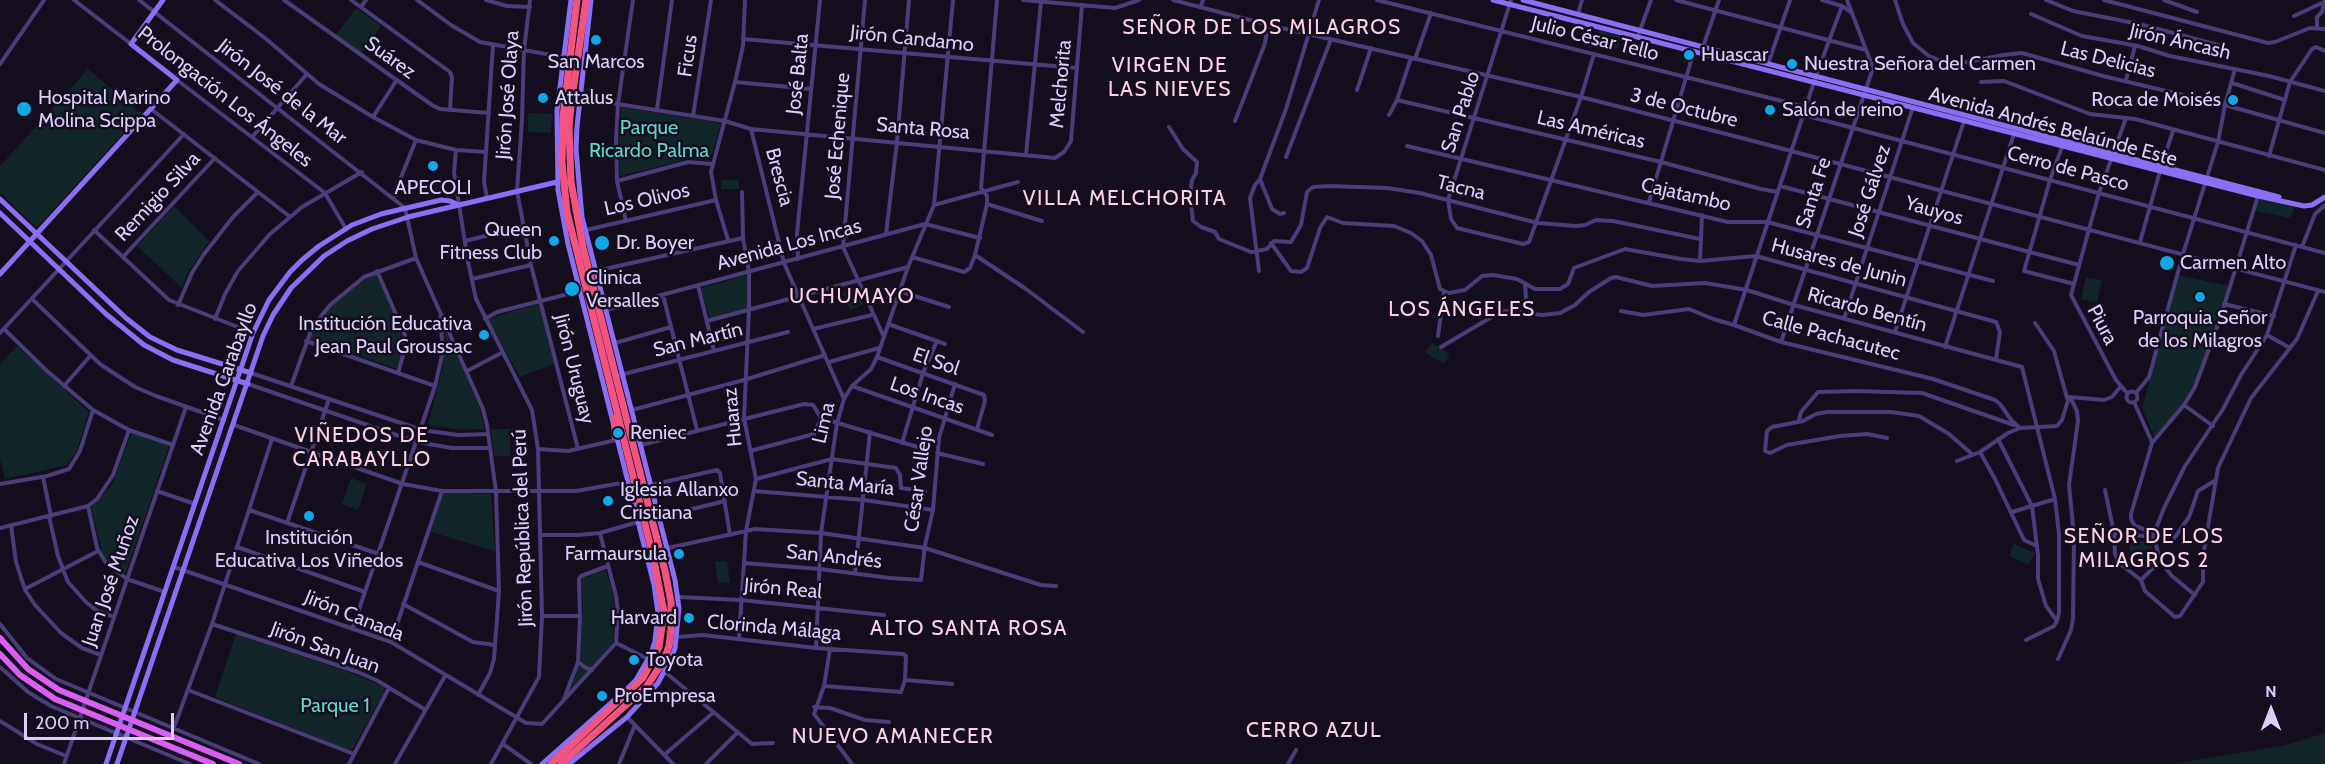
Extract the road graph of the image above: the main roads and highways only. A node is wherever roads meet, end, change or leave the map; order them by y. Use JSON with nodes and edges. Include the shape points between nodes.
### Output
{"nodes":[{"id":1,"x":163,"y":0,"type":"edge"},
{"id":2,"x":571,"y":0,"type":"edge"},
{"id":3,"x":577,"y":0,"type":"edge"},
{"id":4,"x":586,"y":0,"type":"edge"},
{"id":5,"x":591,"y":0,"type":"edge"},
{"id":6,"x":1493,"y":0,"type":"edge"},
{"id":7,"x":1522,"y":0,"type":"edge"},
{"id":8,"x":1510,"y":2,"type":"edge"},
{"id":9,"x":1639,"y":33,"type":"junction"},
{"id":10,"x":1767,"y":66,"type":"junction"},
{"id":11,"x":1865,"y":92,"type":"junction"},
{"id":12,"x":1965,"y":118,"type":"junction"},
{"id":13,"x":2063,"y":145,"type":"junction"},
{"id":14,"x":2206,"y":180,"type":"junction"},
{"id":15,"x":557,"y":182,"type":"junction"},
{"id":16,"x":2325,"y":195,"type":"edge"},
{"id":17,"x":0,"y":199,"type":"edge"},
{"id":18,"x":459,"y":206,"type":"junction"},
{"id":19,"x":0,"y":213,"type":"edge"},
{"id":20,"x":37,"y":233,"type":"junction"},
{"id":21,"x":31,"y":241,"type":"junction"},
{"id":22,"x":0,"y":274,"type":"edge"},
{"id":23,"x":240,"y":371,"type":"junction"},
{"id":24,"x":251,"y":373,"type":"junction"},
{"id":25,"x":620,"y":376,"type":"junction"},
{"id":26,"x":237,"y":381,"type":"junction"},
{"id":27,"x":248,"y":384,"type":"junction"},
{"id":28,"x":616,"y":413,"type":"junction"},
{"id":29,"x":616,"y":438,"type":"junction"},
{"id":30,"x":660,"y":550,"type":"junction"},
{"id":31,"x":0,"y":638,"type":"edge"},
{"id":32,"x":0,"y":654,"type":"edge"},
{"id":33,"x":124,"y":712,"type":"junction"},
{"id":34,"x":133,"y":716,"type":"junction"},
{"id":35,"x":119,"y":726,"type":"junction"},
{"id":36,"x":128,"y":729,"type":"junction"},
{"id":37,"x":230,"y":762,"type":"edge"},
{"id":38,"x":106,"y":764,"type":"edge"},
{"id":39,"x":117,"y":764,"type":"edge"},
{"id":40,"x":213,"y":764,"type":"edge"},
{"id":41,"x":239,"y":764,"type":"edge"},
{"id":42,"x":542,"y":764,"type":"edge"},
{"id":43,"x":551,"y":764,"type":"edge"},
{"id":44,"x":561,"y":764,"type":"edge"},
{"id":45,"x":569,"y":764,"type":"edge"}],
"edges":[{"from":1,"to":20,"type":"main road","name":"Prolongación Los Ángeles","via":[[131,44],[177,80]]},
{"from":2,"to":15,"type":"main road","via":[[556,134]]},
{"from":3,"to":28,"type":"highway","via":[[562,117],[563,176],[567,212]]},
{"from":4,"to":25,"type":"highway","via":[[571,105],[571,182],[583,247]]},
{"from":5,"to":25,"type":"main road","via":[[576,149],[581,208]]},
{"from":6,"to":8,"type":"main road","name":"Avenida Andrés Belaúnde Este"},
{"from":7,"to":9,"type":"main road","name":"Avenida Andrés Belaúnde Este"},
{"from":8,"to":9,"type":"main road","name":"Avenida Andrés Belaúnde Este"},
{"from":9,"to":10,"type":"main road","name":"Avenida Andrés Belaúnde Este"},
{"from":9,"to":10,"type":"main road","name":"Avenida Andrés Belaúnde Este","via":[[1694,51]]},
{"from":10,"to":11,"type":"main road","name":"Avenida Andrés Belaúnde Este"},
{"from":11,"to":12,"type":"main road","name":"Avenida Andrés Belaúnde Este"},
{"from":11,"to":12,"type":"main road","name":"Avenida Andrés Belaúnde Este"},
{"from":12,"to":13,"type":"main road","name":"Avenida Andrés Belaúnde Este"},
{"from":12,"to":13,"type":"main road","name":"Avenida Andrés Belaúnde Este"},
{"from":13,"to":14,"type":"main road","name":"Avenida Andrés Belaúnde Este"},
{"from":14,"to":16,"type":"main road","name":"Avenida Andrés Belaúnde Este","via":[[2303,202]]},
{"from":14,"to":16,"type":"main road","name":"Avenida Andrés Belaúnde Este","via":[[2304,206]]},
{"from":15,"to":18,"type":"main road"},
{"from":15,"to":29,"type":"main road"},
{"from":17,"to":20,"type":"main road"},
{"from":18,"to":23,"type":"main road","name":"Avenida Carabayllo","via":[[441,200],[381,214],[319,246],[290,272],[269,300]]},
{"from":18,"to":24,"type":"main road","name":"Avenida Carabayllo","via":[[379,227],[347,241],[311,266],[273,315]]},
{"from":19,"to":21,"type":"main road"},
{"from":20,"to":21,"type":"main road"},
{"from":20,"to":23,"type":"main road","via":[[150,338]]},
{"from":21,"to":22,"type":"main road"},
{"from":21,"to":26,"type":"main road","via":[[144,345],[173,360]]},
{"from":23,"to":24,"type":"main road"},
{"from":23,"to":26,"type":"main road","name":"Avenida Carabayllo"},
{"from":24,"to":27,"type":"main road","name":"Avenida Carabayllo"},
{"from":25,"to":30,"type":"highway"},
{"from":25,"to":30,"type":"main road","via":[[659,518]]},
{"from":26,"to":27,"type":"main road"},
{"from":26,"to":33,"type":"main road","name":"Avenida Carabayllo"},
{"from":27,"to":34,"type":"main road","name":"Avenida Carabayllo"},
{"from":28,"to":29,"type":"highway"},
{"from":28,"to":30,"type":"highway"},
{"from":29,"to":42,"type":"main road","via":[[657,599],[655,642],[636,680]]},
{"from":30,"to":43,"type":"highway","via":[[664,612],[652,665],[633,690]]},
{"from":30,"to":44,"type":"highway","via":[[671,602],[669,646],[664,660],[640,694]]},
{"from":30,"to":45,"type":"main road","via":[[678,597],[677,637],[665,672],[627,717]]},
{"from":31,"to":33,"type":"main road","via":[[19,661],[59,690]]},
{"from":32,"to":35,"type":"main road","via":[[34,687]]},
{"from":33,"to":34,"type":"main road"},
{"from":33,"to":35,"type":"main road","name":"Avenida Carabayllo"},
{"from":34,"to":36,"type":"main road","name":"Avenida Carabayllo"},
{"from":34,"to":37,"type":"main road"},
{"from":35,"to":36,"type":"main road"},
{"from":35,"to":38,"type":"main road","name":"Avenida Carabayllo"},
{"from":36,"to":39,"type":"main road","name":"Avenida Carabayllo"},
{"from":36,"to":40,"type":"main road"},
{"from":37,"to":41,"type":"main road"}]}
